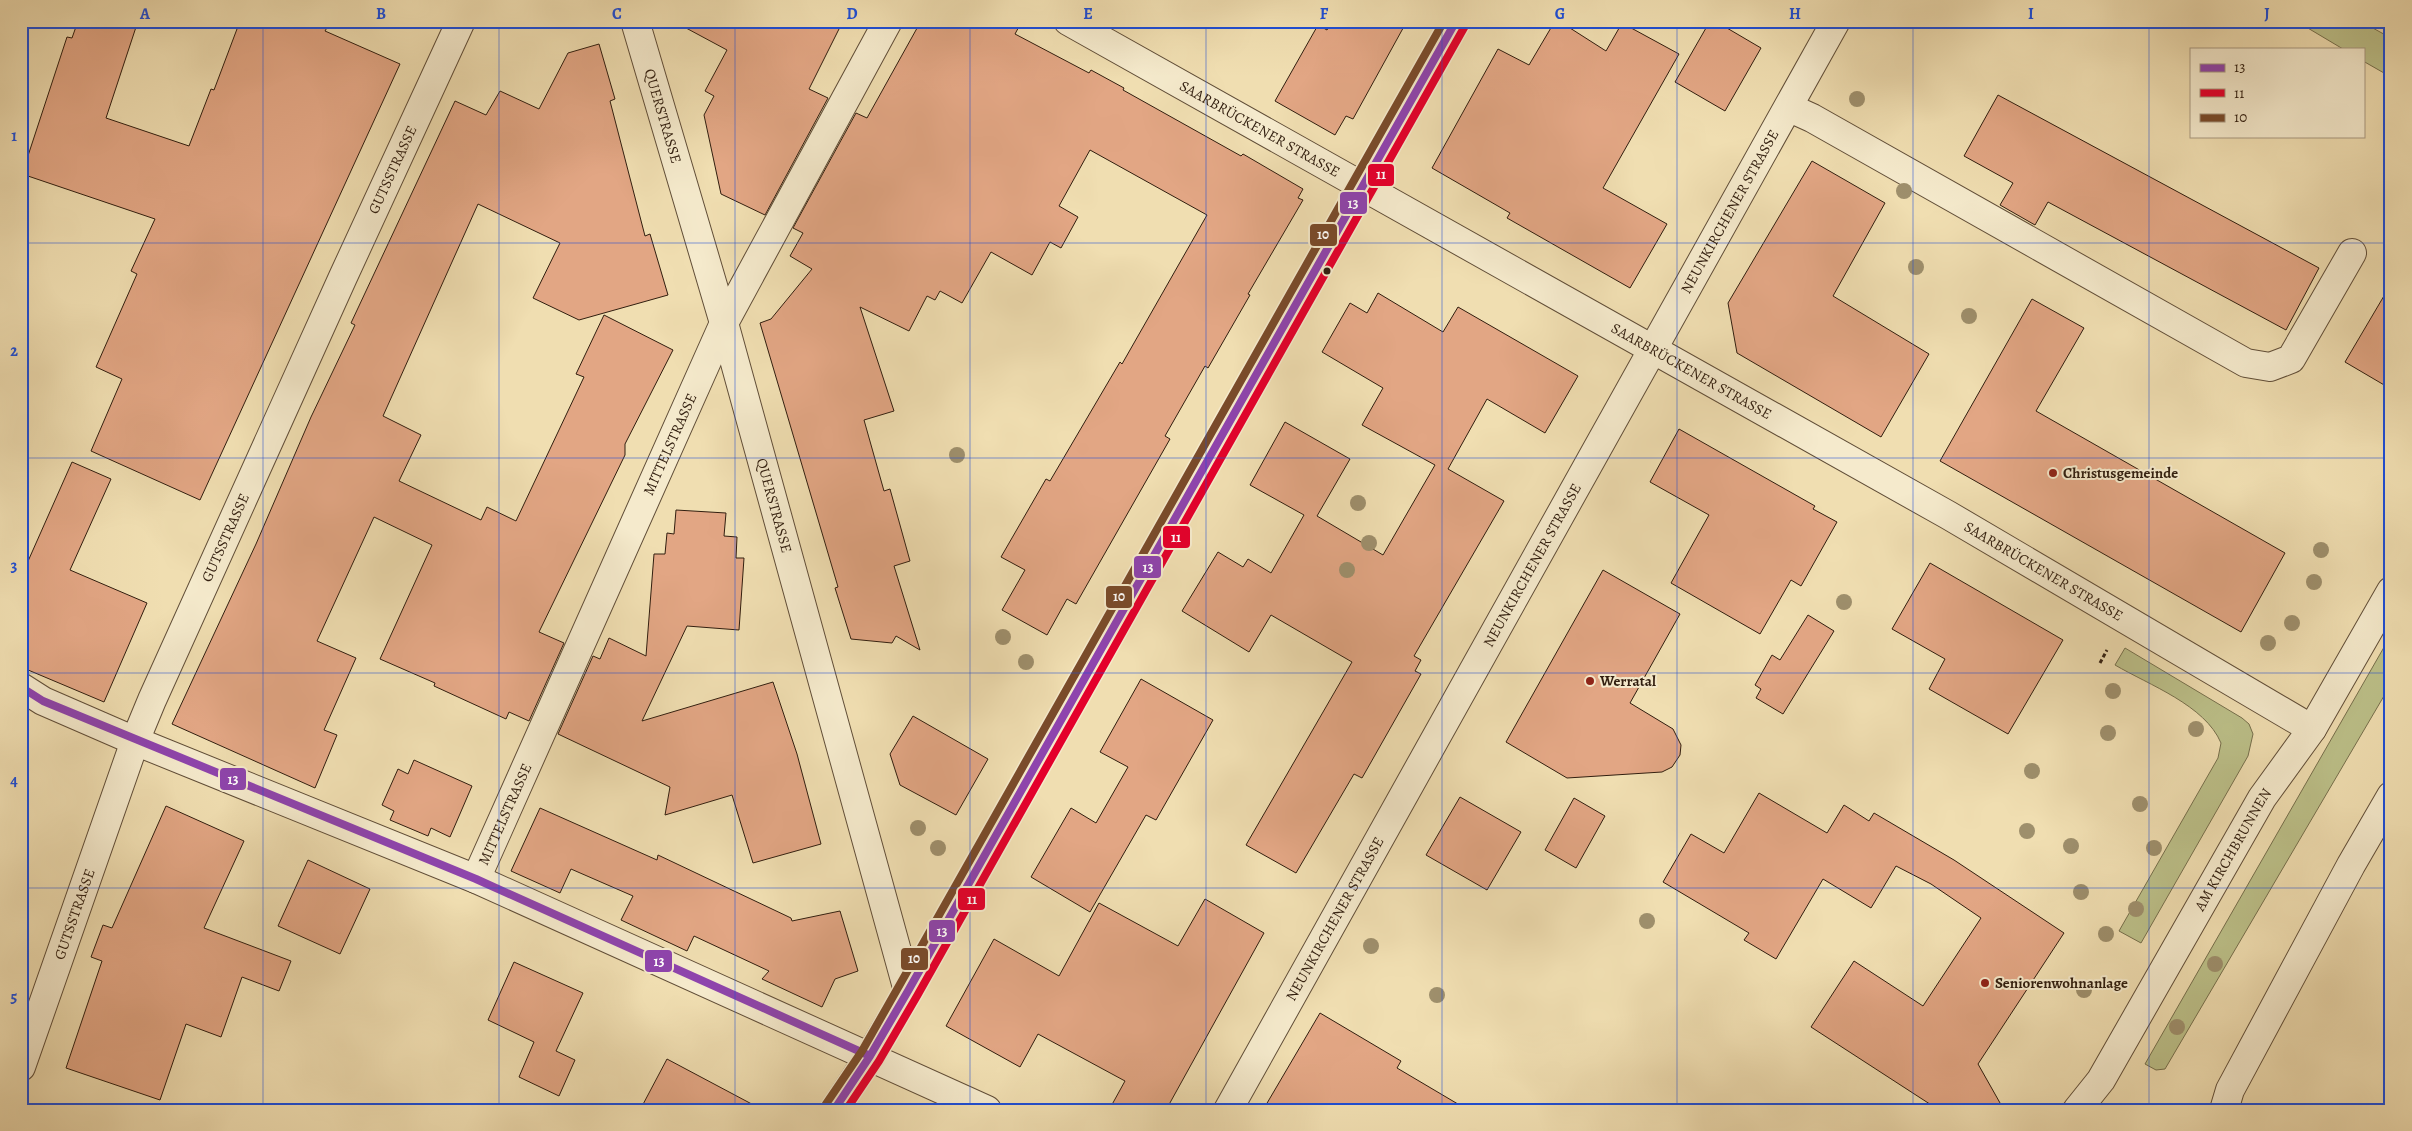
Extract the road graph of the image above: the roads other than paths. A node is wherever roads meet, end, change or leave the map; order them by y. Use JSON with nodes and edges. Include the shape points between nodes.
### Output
{"nodes":[{"id":1,"x":461,"y":21,"type":"edge"},
{"id":2,"x":635,"y":21,"type":"edge"},
{"id":3,"x":888,"y":21,"type":"edge"},
{"id":4,"x":1068,"y":21,"type":"edge"},
{"id":5,"x":1456,"y":21,"type":"edge"},
{"id":6,"x":1836,"y":21,"type":"edge"},
{"id":7,"x":1790,"y":108,"type":"junction"},
{"id":8,"x":1362,"y":187,"type":"junction"},
{"id":9,"x":2352,"y":253,"type":"dead end"},
{"id":10,"x":724,"y":323,"type":"junction"},
{"id":11,"x":1653,"y":351,"type":"junction"},
{"id":12,"x":2391,"y":591,"type":"edge"},
{"id":13,"x":21,"y":686,"type":"edge"},
{"id":14,"x":2312,"y":729,"type":"junction"},
{"id":15,"x":135,"y":741,"type":"junction"},
{"id":16,"x":2391,"y":796,"type":"edge"},
{"id":17,"x":476,"y":879,"type":"junction"},
{"id":18,"x":908,"y":991,"type":"junction"},
{"id":19,"x":870,"y":1056,"type":"junction"},
{"id":20,"x":21,"y":1067,"type":"edge"},
{"id":21,"x":834,"y":1110,"type":"edge"},
{"id":22,"x":987,"y":1110,"type":"edge"},
{"id":23,"x":1228,"y":1110,"type":"edge"},
{"id":24,"x":2077,"y":1110,"type":"edge"},
{"id":25,"x":2224,"y":1110,"type":"edge"}],
"edges":[{"from":1,"to":15,"type":"street","name":"GUTSSTRASSE"},
{"from":2,"to":10,"type":"street","name":"QUERSTRASSE"},
{"from":3,"to":10,"type":"street","name":"MITTELSTRASSE"},
{"from":4,"to":8,"type":"street","name":"SAARBRÜCKENER STRASSE"},
{"from":5,"to":8,"type":"street"},
{"from":6,"to":7,"type":"street","name":"NEUNKIRCHENER STRASSE"},
{"from":7,"to":9,"type":"street","via":[[1821,122],[2246,363],[2270,367],[2291,359]]},
{"from":7,"to":11,"type":"street","name":"NEUNKIRCHENER STRASSE"},
{"from":8,"to":11,"type":"street","name":"SAARBRÜCKENER STRASSE"},
{"from":8,"to":18,"type":"street"},
{"from":10,"to":17,"type":"street","name":"MITTELSTRASSE"},
{"from":10,"to":18,"type":"street","name":"QUERSTRASSE"},
{"from":11,"to":14,"type":"street","name":"SAARBRÜCKENER STRASSE","via":[[1948,516]]},
{"from":11,"to":23,"type":"street","name":"NEUNKIRCHENER STRASSE"},
{"from":12,"to":14,"type":"street","name":"AM KIRCHBRUNNEN"},
{"from":13,"to":15,"type":"street","via":[[42,702]]},
{"from":14,"to":24,"type":"street","name":"AM KIRCHBRUNNEN","via":[[2262,798],[2101,1080]]},
{"from":15,"to":17,"type":"street"},
{"from":15,"to":20,"type":"street","name":"GUTSSTRASSE"},
{"from":16,"to":25,"type":"street","via":[[2350,865],[2230,1090]]},
{"from":17,"to":19,"type":"street"},
{"from":18,"to":19,"type":"street"},
{"from":19,"to":21,"type":"street"},
{"from":19,"to":22,"type":"street"}]}
